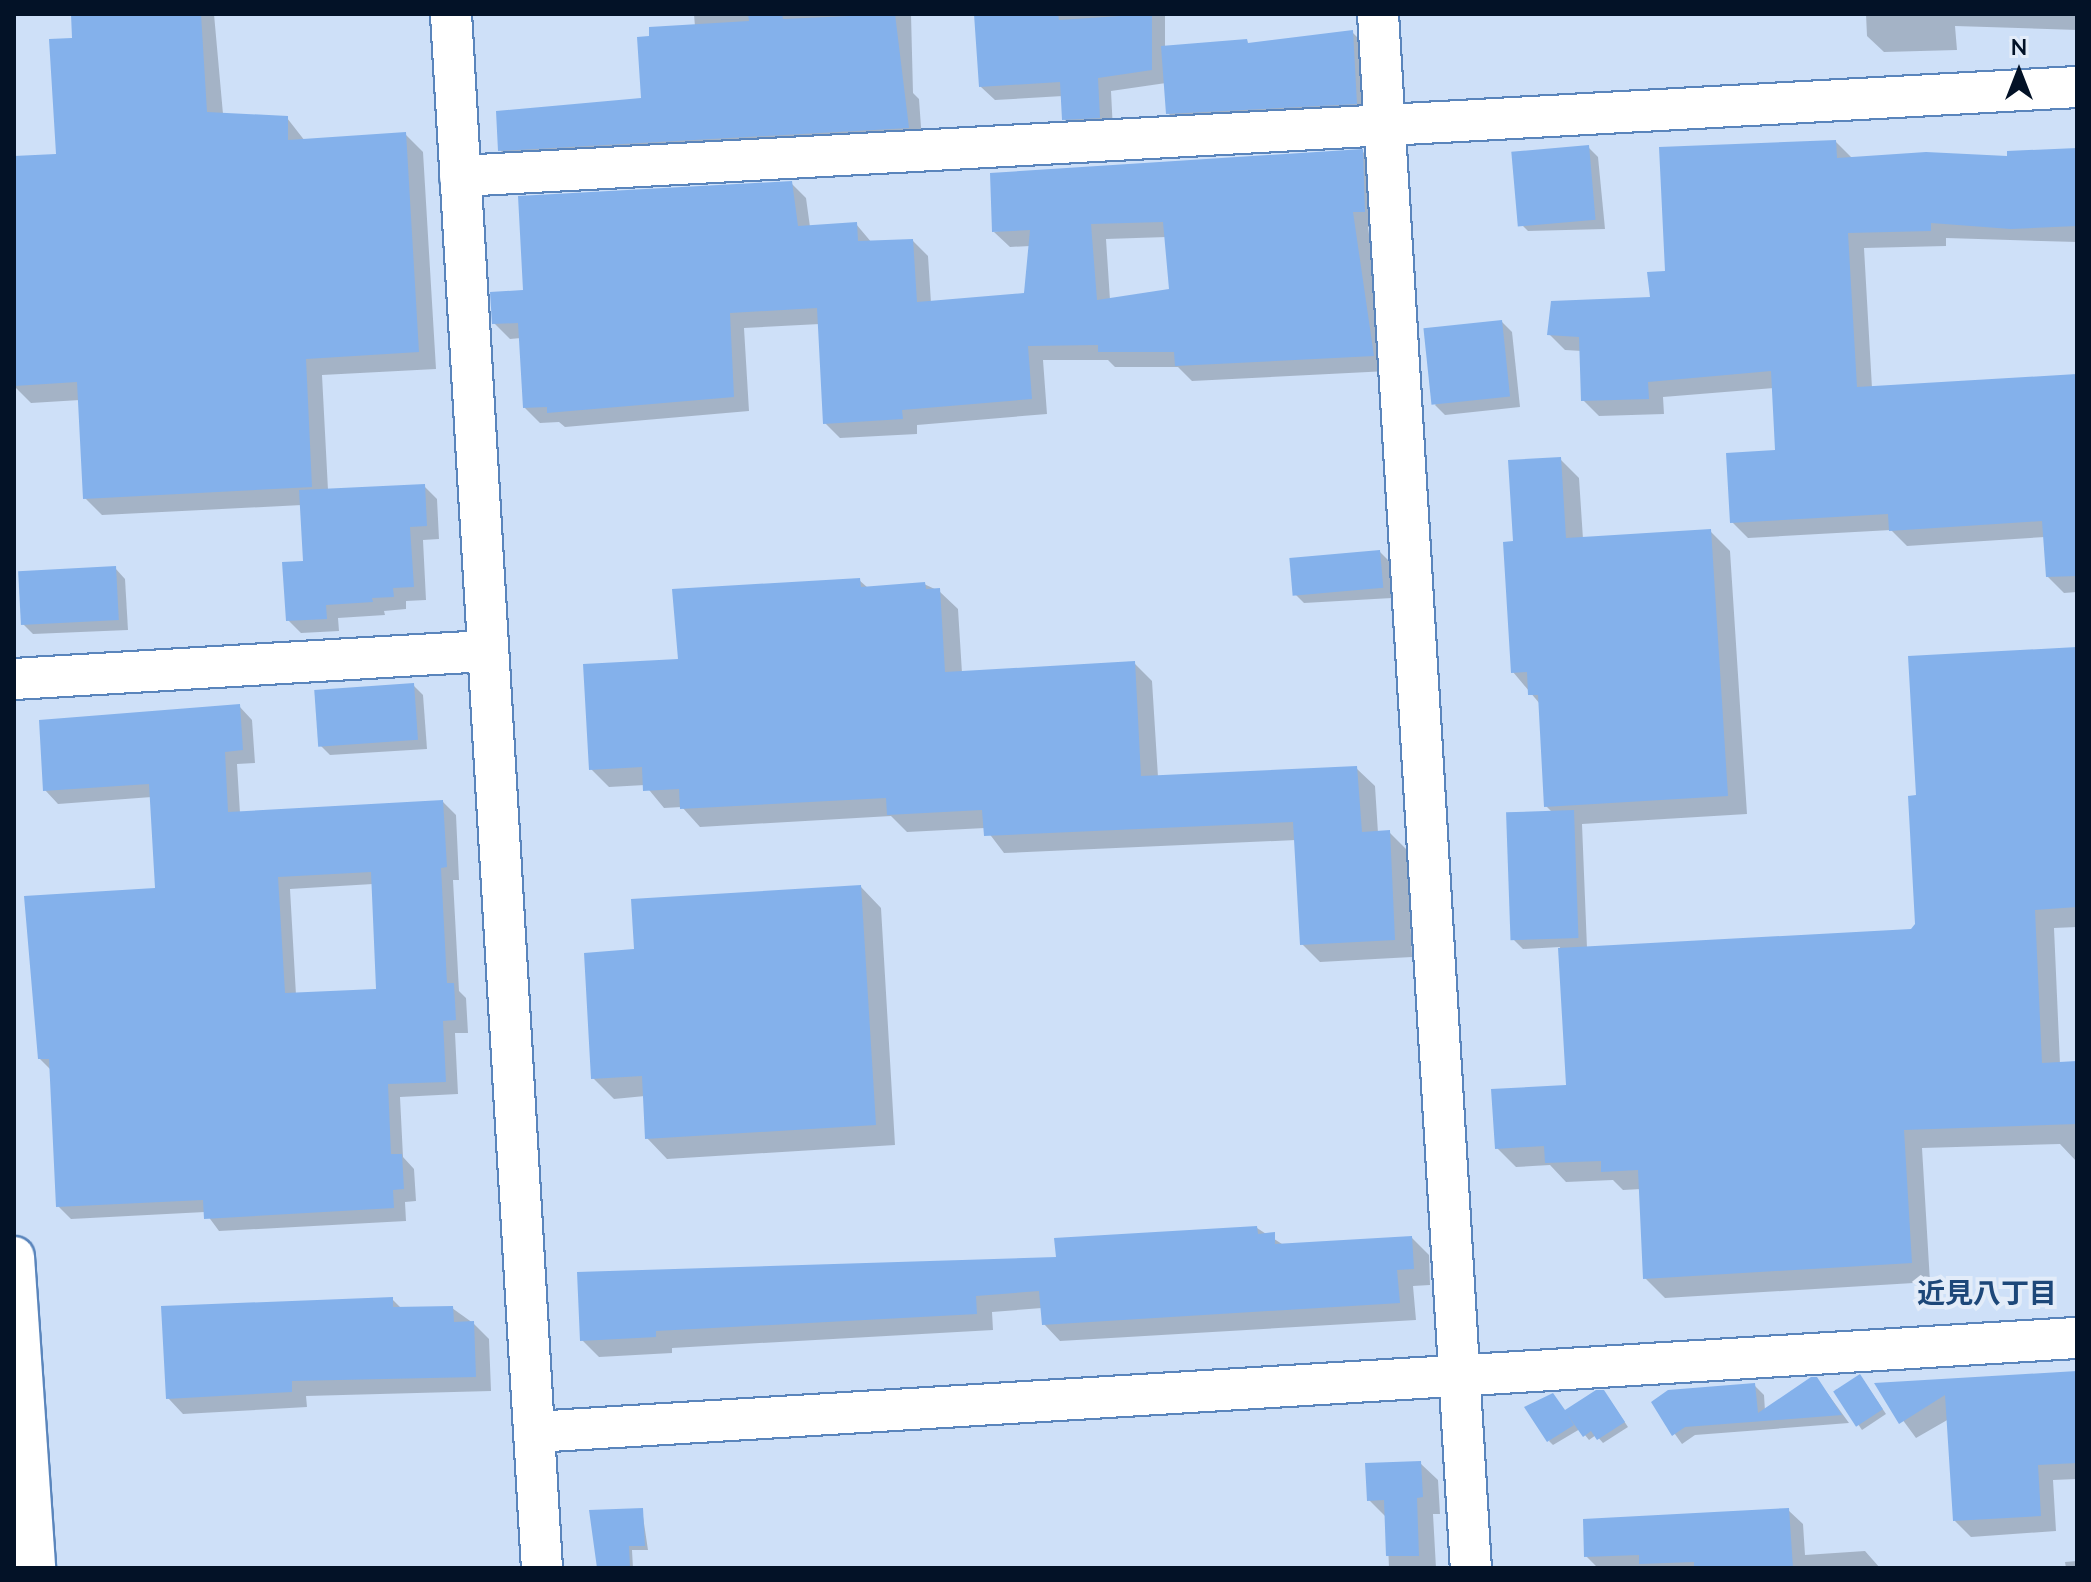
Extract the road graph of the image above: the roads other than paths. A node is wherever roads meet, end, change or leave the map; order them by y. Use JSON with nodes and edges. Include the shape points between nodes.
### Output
{"nodes":[{"id":1,"x":451,"y":14,"type":"edge"},
{"id":2,"x":1378,"y":14,"type":"edge"},
{"id":3,"x":2077,"y":87,"type":"edge"},
{"id":4,"x":1386,"y":125,"type":"junction"},
{"id":5,"x":460,"y":176,"type":"junction"},
{"id":6,"x":488,"y":651,"type":"junction"},
{"id":7,"x":14,"y":679,"type":"edge"},
{"id":8,"x":14,"y":1257,"type":"edge"},
{"id":9,"x":2077,"y":1338,"type":"edge"},
{"id":10,"x":1459,"y":1376,"type":"junction"},
{"id":11,"x":534,"y":1432,"type":"junction"},
{"id":12,"x":35,"y":1568,"type":"edge"},
{"id":13,"x":542,"y":1568,"type":"edge"},
{"id":14,"x":1471,"y":1568,"type":"edge"}],
"edges":[{"from":1,"to":5,"type":"street"},
{"from":2,"to":4,"type":"street"},
{"from":3,"to":4,"type":"street"},
{"from":4,"to":5,"type":"street"},
{"from":4,"to":10,"type":"street"},
{"from":5,"to":6,"type":"street"},
{"from":6,"to":7,"type":"street"},
{"from":6,"to":11,"type":"street"},
{"from":8,"to":12,"type":"street"},
{"from":9,"to":10,"type":"street"},
{"from":10,"to":11,"type":"street"},
{"from":10,"to":14,"type":"street"},
{"from":11,"to":13,"type":"street"}]}
